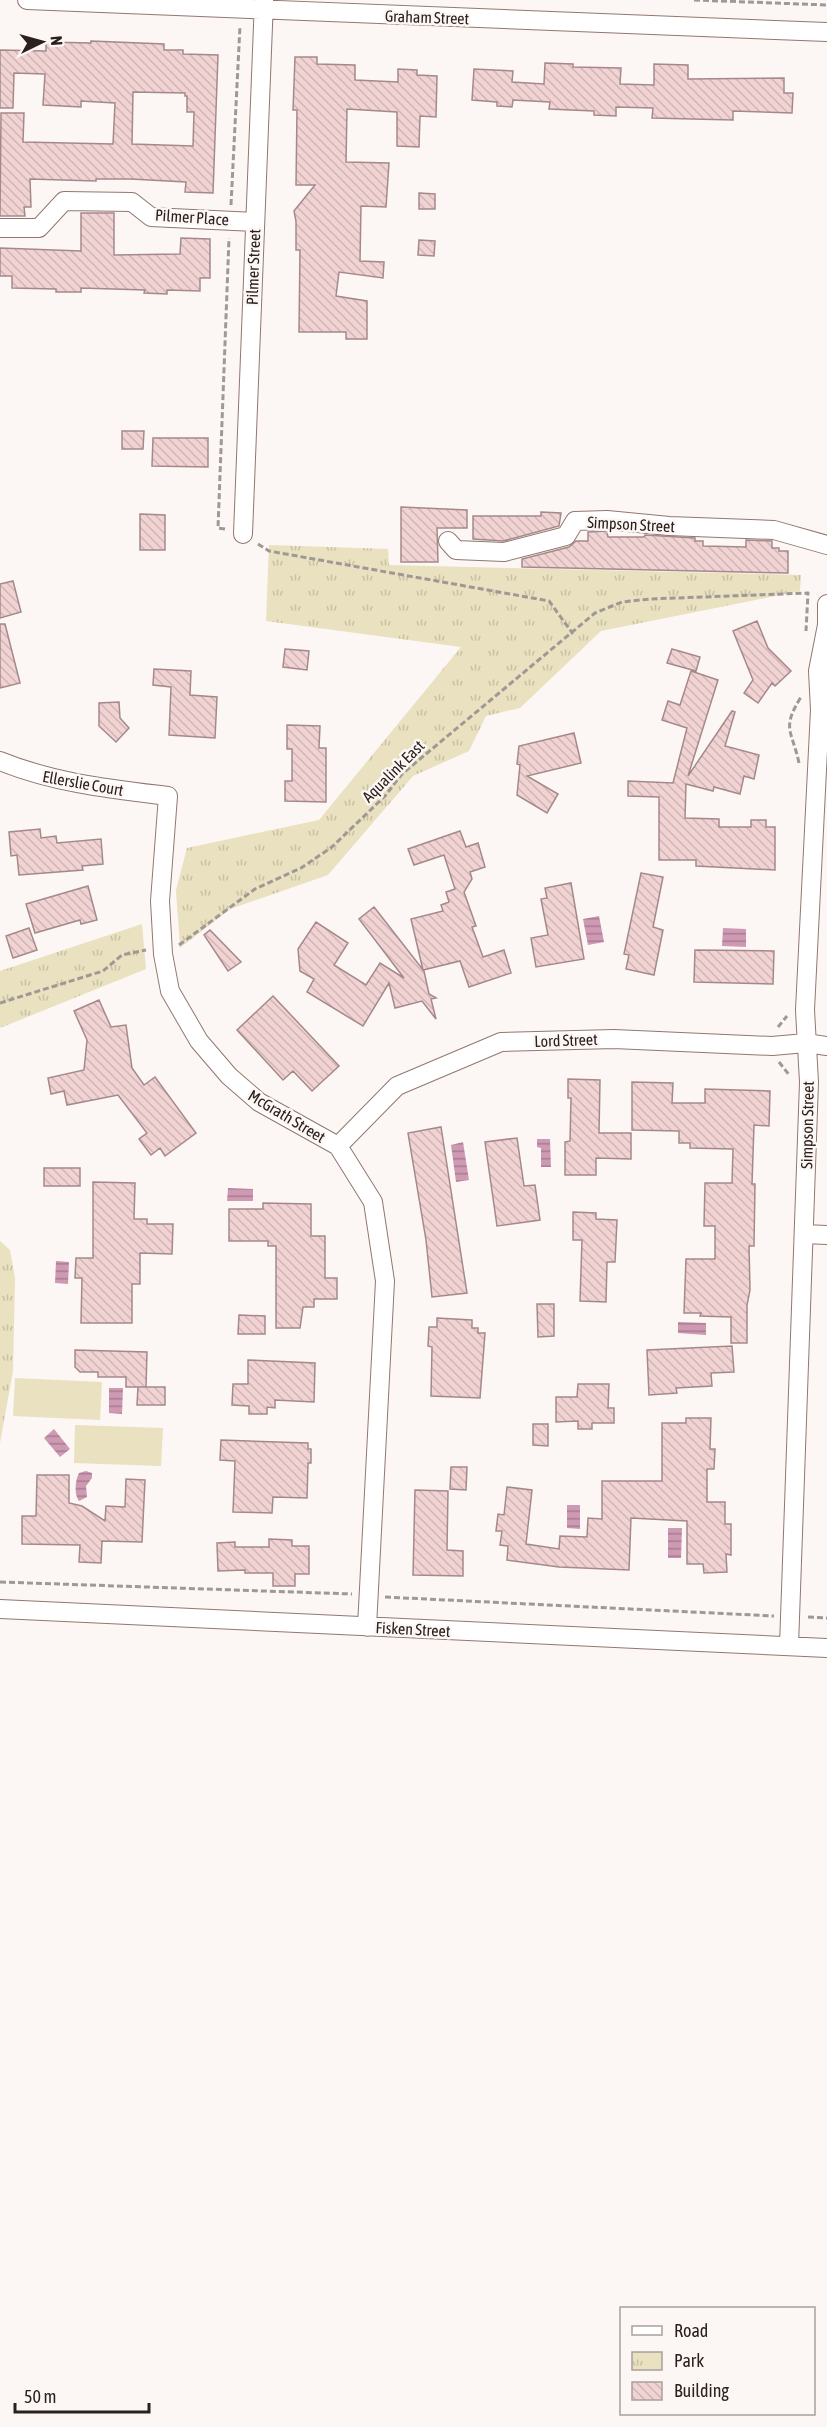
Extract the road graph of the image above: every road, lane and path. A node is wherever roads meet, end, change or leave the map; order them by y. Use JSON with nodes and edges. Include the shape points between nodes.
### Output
{"nodes":[{"id":1,"x":27,"y":0,"type":"edge"},
{"id":2,"x":694,"y":0,"type":"edge"},
{"id":3,"x":264,"y":5,"type":"edge"},
{"id":4,"x":827,"y":5,"type":"edge"},
{"id":5,"x":240,"y":8,"type":"junction"},
{"id":6,"x":827,"y":32,"type":"edge"},
{"id":7,"x":230,"y":220,"type":"junction"},
{"id":8,"x":255,"y":222,"type":"junction"},
{"id":9,"x":0,"y":228,"type":"edge"},
{"id":10,"x":243,"y":534,"type":"junction"},
{"id":11,"x":448,"y":541,"type":"dead end"},
{"id":12,"x":827,"y":545,"type":"edge"},
{"id":13,"x":808,"y":593,"type":"dead end"},
{"id":14,"x":827,"y":604,"type":"edge"},
{"id":15,"x":573,"y":634,"type":"junction"},
{"id":16,"x":0,"y":761,"type":"edge"},
{"id":17,"x":168,"y":796,"type":"joint"},
{"id":18,"x":163,"y":948,"type":"junction"},
{"id":19,"x":0,"y":1003,"type":"edge"},
{"id":20,"x":806,"y":1043,"type":"junction"},
{"id":21,"x":827,"y":1046,"type":"edge"},
{"id":22,"x":338,"y":1146,"type":"junction"},
{"id":23,"x":804,"y":1234,"type":"junction"},
{"id":24,"x":827,"y":1235,"type":"edge"},
{"id":25,"x":0,"y":1582,"type":"edge"},
{"id":26,"x":369,"y":1595,"type":"junction"},
{"id":27,"x":0,"y":1609,"type":"edge"},
{"id":28,"x":790,"y":1617,"type":"junction"},
{"id":29,"x":827,"y":1618,"type":"edge"},
{"id":30,"x":368,"y":1627,"type":"junction"},
{"id":31,"x":789,"y":1646,"type":"junction"},
{"id":32,"x":827,"y":1648,"type":"edge"}],
"edges":[{"from":1,"to":5,"type":"street","name":"Graham Street"},
{"from":2,"to":4,"type":"path"},
{"from":3,"to":5,"type":"street","name":"Graham Street"},
{"from":3,"to":6,"type":"street","name":"Graham Street"},
{"from":3,"to":8,"type":"street","name":"Pilmer Street"},
{"from":5,"to":7,"type":"path"},
{"from":7,"to":8,"type":"street","name":"Pilmer Place"},
{"from":7,"to":9,"type":"street","name":"Pilmer Place","via":[[151,217],[132,202],[64,201],[39,228]]},
{"from":7,"to":10,"type":"path","via":[[218,528]]},
{"from":8,"to":10,"type":"street","name":"Pilmer Street"},
{"from":10,"to":15,"type":"path","via":[[269,551],[549,600]]},
{"from":11,"to":12,"type":"street","name":"Simpson Street","via":[[456,550],[504,552],[566,536],[575,521],[607,520],[774,530]]},
{"from":13,"to":15,"type":"path","name":"Aqualink East","via":[[622,602],[595,613]]},
{"from":14,"to":20,"type":"street","name":"Simpson Street","via":[[818,671],[820,710]]},
{"from":15,"to":18,"type":"path","name":"Aqualink East","via":[[402,774],[386,796],[332,847],[301,868],[255,890],[181,944]]},
{"from":16,"to":17,"type":"street","name":"Ellerslie Court","via":[[27,772],[91,787]]},
{"from":17,"to":18,"type":"street","name":"McGrath Street","via":[[160,901]]},
{"from":18,"to":19,"type":"path","name":"Aqualink East","via":[[122,955],[103,971]]},
{"from":18,"to":22,"type":"street","name":"McGrath Street","via":[[170,991],[200,1041],[229,1076],[259,1102]]},
{"from":20,"to":21,"type":"street","name":"Lord Street"},
{"from":20,"to":22,"type":"street","name":"Lord Street","via":[[772,1046],[614,1039],[501,1042],[398,1086]]},
{"from":20,"to":23,"type":"street","name":"Simpson Street","via":[[809,1082]]},
{"from":22,"to":26,"type":"street","name":"McGrath Street","via":[[373,1202],[385,1281]]},
{"from":23,"to":24,"type":"street"},
{"from":23,"to":28,"type":"street","name":"Simpson Street"},
{"from":25,"to":26,"type":"path"},
{"from":26,"to":28,"type":"path"},
{"from":26,"to":30,"type":"street","name":"McGrath Street"},
{"from":27,"to":30,"type":"street","name":"Fisken Street"},
{"from":28,"to":29,"type":"path"},
{"from":28,"to":31,"type":"street","name":"Simpson Street"},
{"from":30,"to":31,"type":"street","name":"Fisken Street"},
{"from":31,"to":32,"type":"street","name":"Fisken Street"}]}
